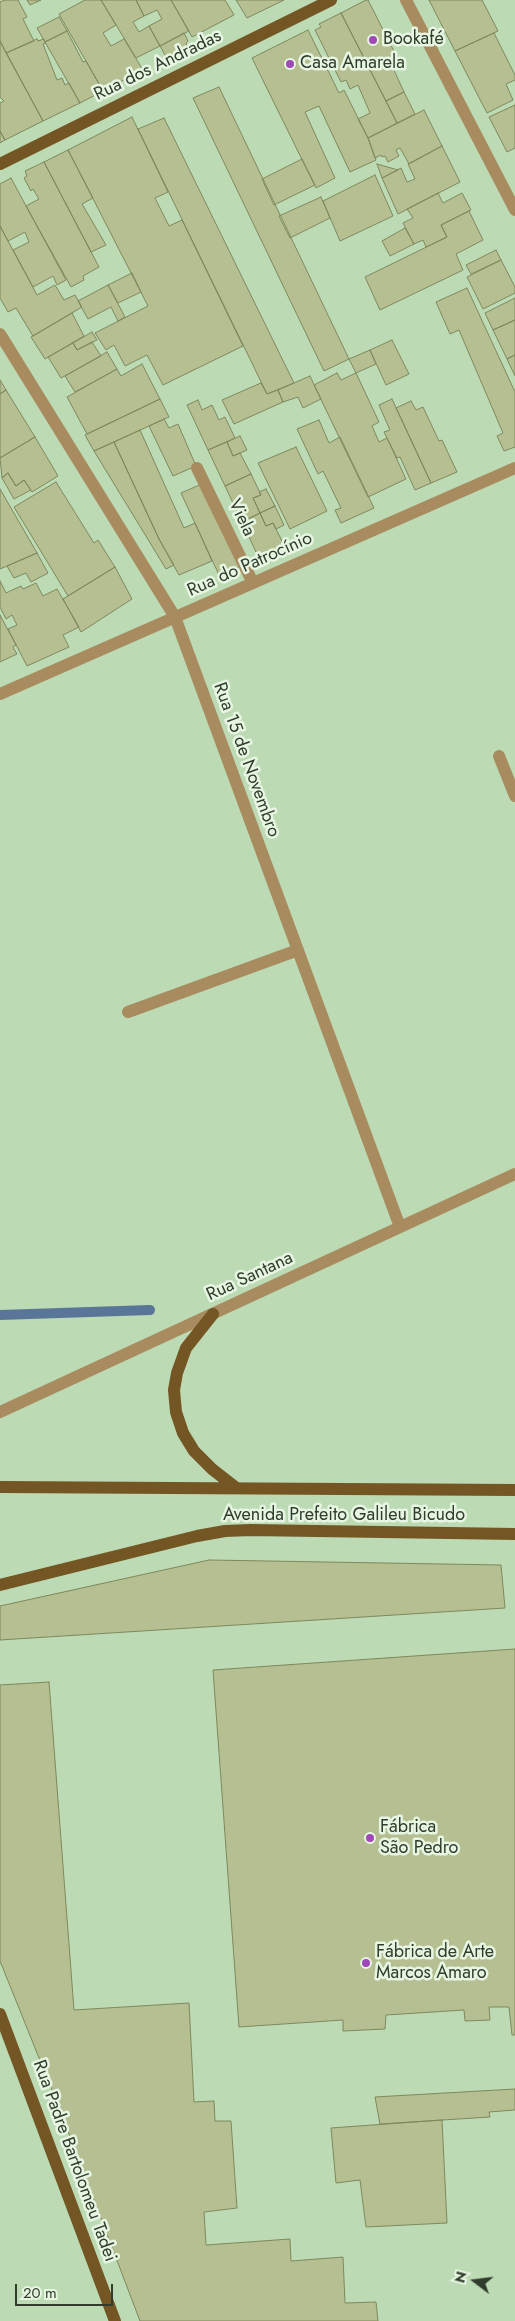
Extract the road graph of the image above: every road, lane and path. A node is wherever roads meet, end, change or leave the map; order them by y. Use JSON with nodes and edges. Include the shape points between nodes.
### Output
{"nodes":[{"id":1,"x":331,"y":0,"type":"edge"},
{"id":2,"x":406,"y":0,"type":"edge"},
{"id":3,"x":0,"y":164,"type":"edge"},
{"id":4,"x":515,"y":210,"type":"edge"},
{"id":5,"x":0,"y":334,"type":"edge"},
{"id":6,"x":197,"y":468,"type":"dead end"},
{"id":7,"x":515,"y":468,"type":"edge"},
{"id":8,"x":253,"y":583,"type":"junction"},
{"id":9,"x":175,"y":617,"type":"junction"},
{"id":10,"x":0,"y":694,"type":"edge"},
{"id":11,"x":500,"y":756,"type":"dead end"},
{"id":12,"x":515,"y":796,"type":"edge"},
{"id":13,"x":298,"y":950,"type":"junction"},
{"id":14,"x":128,"y":1012,"type":"dead end"},
{"id":15,"x":515,"y":1174,"type":"edge"},
{"id":16,"x":400,"y":1227,"type":"junction"},
{"id":17,"x":213,"y":1314,"type":"junction"},
{"id":18,"x":0,"y":1412,"type":"edge"},
{"id":19,"x":0,"y":1486,"type":"edge"},
{"id":20,"x":235,"y":1487,"type":"junction"},
{"id":21,"x":515,"y":1490,"type":"edge"},
{"id":22,"x":515,"y":1534,"type":"edge"},
{"id":23,"x":0,"y":1584,"type":"edge"},
{"id":24,"x":0,"y":2014,"type":"edge"},
{"id":25,"x":115,"y":2321,"type":"edge"}],
"edges":[{"from":1,"to":3,"type":"main road","name":"Rua dos Andradas"},
{"from":2,"to":4,"type":"street"},
{"from":5,"to":9,"type":"street","name":"Rua 15 de Novembro"},
{"from":6,"to":8,"type":"street","name":"Viela"},
{"from":7,"to":8,"type":"street","name":"Rua do Patrocínio"},
{"from":8,"to":9,"type":"street","name":"Rua do Patrocínio"},
{"from":9,"to":10,"type":"street","name":"Rua do Patrocínio"},
{"from":9,"to":13,"type":"street","name":"Rua 15 de Novembro"},
{"from":11,"to":12,"type":"street"},
{"from":13,"to":14,"type":"street"},
{"from":13,"to":16,"type":"street","name":"Rua 15 de Novembro"},
{"from":15,"to":16,"type":"street","name":"Rua Santana"},
{"from":16,"to":17,"type":"street","name":"Rua Santana"},
{"from":17,"to":18,"type":"street","name":"Rua Santana"},
{"from":17,"to":20,"type":"main road","via":[[186,1348],[174,1390],[176,1412],[182,1433],[194,1451]]},
{"from":19,"to":20,"type":"main road","name":"Avenida Prefeito Galileu Bicudo"},
{"from":20,"to":21,"type":"main road","name":"Avenida Prefeito Galileu Bicudo"},
{"from":22,"to":23,"type":"main road","name":"Avenida Prefeito Galileu Bicudo","via":[[225,1532],[196,1536]]},
{"from":24,"to":25,"type":"main road","name":"Rua Padre Bartolomeu Tadei"}]}
